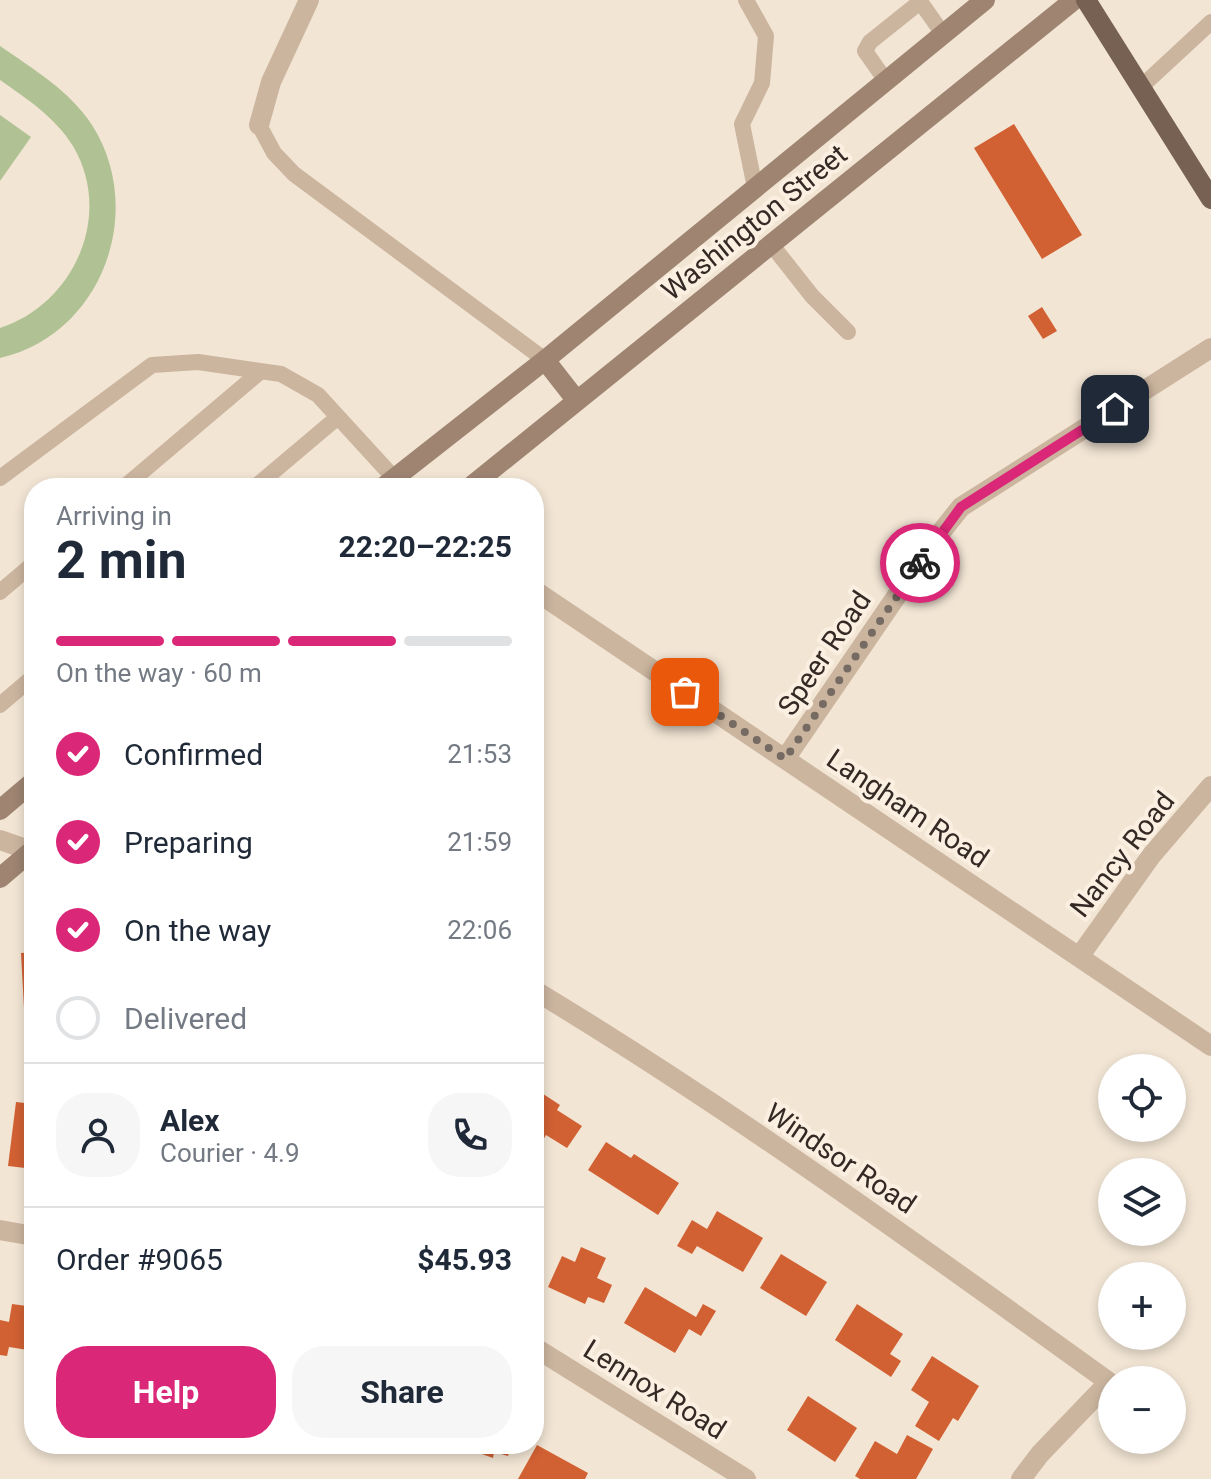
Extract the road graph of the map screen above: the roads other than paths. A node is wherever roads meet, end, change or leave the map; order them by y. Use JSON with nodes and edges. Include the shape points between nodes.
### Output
{"nodes":[{"id":1,"x":309,"y":0,"type":"edge"},
{"id":2,"x":746,"y":0,"type":"edge"},
{"id":3,"x":985,"y":0,"type":"edge"},
{"id":4,"x":1074,"y":0,"type":"edge"},
{"id":5,"x":1086,"y":0,"type":"edge"},
{"id":6,"x":920,"y":1,"type":"edge"},
{"id":7,"x":1211,"y":22,"type":"edge"},
{"id":8,"x":943,"y":34,"type":"junction"},
{"id":9,"x":886,"y":81,"type":"junction"},
{"id":10,"x":1141,"y":87,"type":"junction"},
{"id":11,"x":259,"y":125,"type":"joint"},
{"id":12,"x":755,"y":188,"type":"junction"},
{"id":13,"x":1211,"y":199,"type":"edge"},
{"id":14,"x":771,"y":244,"type":"junction"},
{"id":15,"x":848,"y":332,"type":"dead end"},
{"id":16,"x":1211,"y":348,"type":"edge"},
{"id":17,"x":545,"y":360,"type":"junction"},
{"id":18,"x":261,"y":371,"type":"junction"},
{"id":19,"x":577,"y":401,"type":"junction"},
{"id":20,"x":338,"y":417,"type":"junction"},
{"id":21,"x":0,"y":478,"type":"edge"},
{"id":22,"x":135,"y":478,"type":"edge"},
{"id":23,"x":266,"y":478,"type":"edge"},
{"id":24,"x":386,"y":478,"type":"edge"},
{"id":25,"x":401,"y":478,"type":"edge"},
{"id":26,"x":481,"y":478,"type":"edge"},
{"id":27,"x":24,"y":572,"type":"edge"},
{"id":28,"x":0,"y":592,"type":"edge"},
{"id":29,"x":544,"y":597,"type":"edge"},
{"id":30,"x":24,"y":685,"type":"edge"},
{"id":31,"x":0,"y":705,"type":"edge"},
{"id":32,"x":785,"y":759,"type":"junction"},
{"id":33,"x":1211,"y":786,"type":"edge"},
{"id":34,"x":24,"y":789,"type":"edge"},
{"id":35,"x":0,"y":809,"type":"edge"},
{"id":36,"x":0,"y":840,"type":"edge"},
{"id":37,"x":24,"y":848,"type":"edge"},
{"id":38,"x":24,"y":858,"type":"edge"},
{"id":39,"x":0,"y":878,"type":"edge"},
{"id":40,"x":1079,"y":957,"type":"junction"},
{"id":41,"x":544,"y":996,"type":"edge"},
{"id":42,"x":1211,"y":1046,"type":"edge"},
{"id":43,"x":0,"y":1230,"type":"edge"},
{"id":44,"x":24,"y":1234,"type":"edge"},
{"id":45,"x":544,"y":1353,"type":"edge"},
{"id":46,"x":746,"y":1479,"type":"edge"},
{"id":47,"x":1021,"y":1479,"type":"edge"}],
"edges":[{"from":1,"to":11,"type":"street","via":[[271,82]]},
{"from":2,"to":12,"type":"lane","via":[[766,36],[762,83],[742,124]]},
{"from":3,"to":8,"type":"main road","name":"Washington Street"},
{"from":4,"to":14,"type":"main road","name":"Washington Street"},
{"from":5,"to":10,"type":"main road"},
{"from":6,"to":8,"type":"lane"},
{"from":6,"to":9,"type":"lane","via":[[865,51]]},
{"from":7,"to":10,"type":"lane"},
{"from":8,"to":9,"type":"main road","name":"Washington Street"},
{"from":9,"to":12,"type":"main road","name":"Washington Street"},
{"from":10,"to":13,"type":"main road"},
{"from":11,"to":17,"type":"lane","via":[[274,153],[294,174]]},
{"from":12,"to":17,"type":"main road","name":"Washington Street"},
{"from":14,"to":15,"type":"lane"},
{"from":14,"to":19,"type":"main road","name":"Washington Street"},
{"from":16,"to":32,"type":"street","name":"Speer Road","via":[[961,507]]},
{"from":17,"to":19,"type":"main road"},
{"from":17,"to":25,"type":"main road","name":"Washington Street"},
{"from":18,"to":20,"type":"lane","via":[[281,374],[318,395]]},
{"from":18,"to":21,"type":"lane","via":[[198,362],[152,365]]},
{"from":18,"to":22,"type":"lane"},
{"from":19,"to":26,"type":"main road","name":"Washington Street"},
{"from":20,"to":23,"type":"lane"},
{"from":20,"to":24,"type":"lane"},
{"from":27,"to":28,"type":"lane"},
{"from":29,"to":32,"type":"street","name":"Langham Road"},
{"from":30,"to":31,"type":"lane"},
{"from":32,"to":40,"type":"street","name":"Langham Road"},
{"from":33,"to":40,"type":"street","name":"Nancy Road","via":[[1151,856]]},
{"from":34,"to":35,"type":"main road"},
{"from":36,"to":37,"type":"street"},
{"from":38,"to":39,"type":"main road"},
{"from":40,"to":42,"type":"street","name":"Langham Road"},
{"from":41,"to":47,"type":"street","name":"Windsor Road","via":[[850,1196],[1109,1382]]},
{"from":43,"to":44,"type":"street"},
{"from":45,"to":46,"type":"street","name":"Lennox Road"}]}
